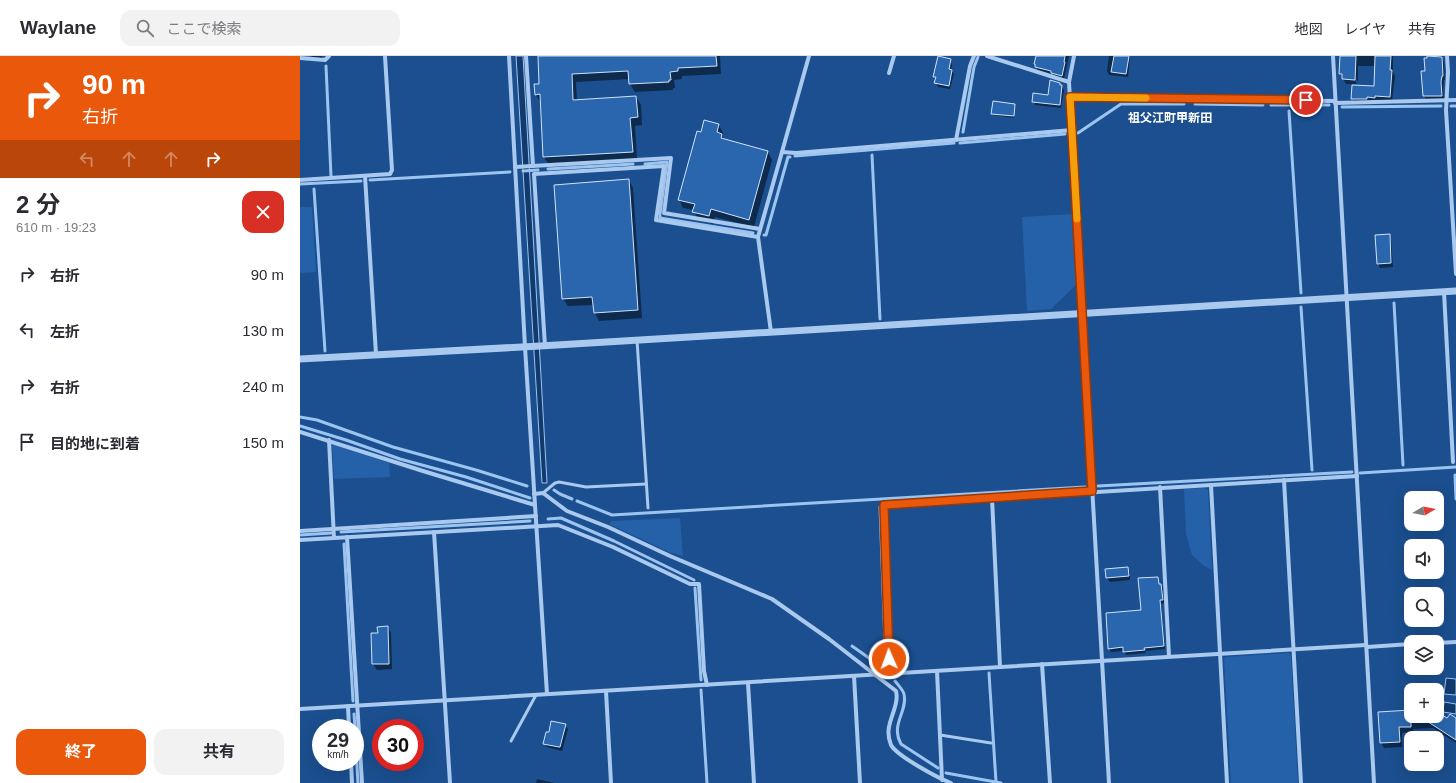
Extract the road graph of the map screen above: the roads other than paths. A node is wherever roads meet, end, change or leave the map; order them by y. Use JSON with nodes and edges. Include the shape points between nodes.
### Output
{"nodes":[{"id":1,"x":329,"y":56,"type":"edge"},
{"id":2,"x":385,"y":56,"type":"edge"},
{"id":3,"x":509,"y":56,"type":"edge"},
{"id":4,"x":526,"y":56,"type":"edge"},
{"id":5,"x":809,"y":56,"type":"edge"},
{"id":6,"x":894,"y":56,"type":"edge"},
{"id":7,"x":974,"y":56,"type":"edge"},
{"id":8,"x":987,"y":56,"type":"edge"},
{"id":9,"x":1074,"y":56,"type":"edge"},
{"id":10,"x":1333,"y":56,"type":"edge"},
{"id":11,"x":1447,"y":56,"type":"edge"},
{"id":12,"x":300,"y":58,"type":"edge"},
{"id":13,"x":889,"y":73,"type":"dead end"},
{"id":14,"x":1069,"y":82,"type":"junction"},
{"id":15,"x":1070,"y":97,"type":"junction"},
{"id":16,"x":1446,"y":100,"type":"junction"},
{"id":17,"x":1456,"y":100,"type":"edge"},
{"id":18,"x":1335,"y":102,"type":"junction"},
{"id":19,"x":1072,"y":130,"type":"junction"},
{"id":20,"x":956,"y":140,"type":"junction"},
{"id":21,"x":782,"y":152,"type":"junction"},
{"id":22,"x":639,"y":160,"type":"junction"},
{"id":23,"x":532,"y":166,"type":"junction"},
{"id":24,"x":543,"y":166,"type":"junction"},
{"id":25,"x":517,"y":167,"type":"junction"},
{"id":26,"x":640,"y":168,"type":"junction"},
{"id":27,"x":544,"y":174,"type":"junction"},
{"id":28,"x":365,"y":176,"type":"junction"},
{"id":29,"x":300,"y":180,"type":"edge"},
{"id":30,"x":760,"y":229,"type":"junction"},
{"id":31,"x":758,"y":237,"type":"junction"},
{"id":32,"x":1456,"y":274,"type":"edge"},
{"id":33,"x":1456,"y":291,"type":"edge"},
{"id":34,"x":1444,"y":292,"type":"junction"},
{"id":35,"x":1346,"y":298,"type":"junction"},
{"id":36,"x":1082,"y":313,"type":"junction"},
{"id":37,"x":771,"y":332,"type":"junction"},
{"id":38,"x":637,"y":340,"type":"junction"},
{"id":39,"x":542,"y":346,"type":"junction"},
{"id":40,"x":527,"y":347,"type":"junction"},
{"id":41,"x":376,"y":354,"type":"junction"},
{"id":42,"x":300,"y":359,"type":"edge"},
{"id":43,"x":300,"y":432,"type":"edge"},
{"id":44,"x":329,"y":440,"type":"junction"},
{"id":45,"x":1453,"y":462,"type":"dead end"},
{"id":46,"x":1357,"y":476,"type":"junction"},
{"id":47,"x":1284,"y":480,"type":"junction"},
{"id":48,"x":646,"y":484,"type":"junction"},
{"id":49,"x":1211,"y":484,"type":"junction"},
{"id":50,"x":1160,"y":487,"type":"junction"},
{"id":51,"x":1092,"y":491,"type":"junction"},
{"id":52,"x":543,"y":493,"type":"junction"},
{"id":53,"x":534,"y":494,"type":"junction"},
{"id":54,"x":992,"y":498,"type":"junction"},
{"id":55,"x":535,"y":505,"type":"junction"},
{"id":56,"x":648,"y":508,"type":"dead end"},
{"id":57,"x":536,"y":516,"type":"junction"},
{"id":58,"x":536,"y":526,"type":"junction"},
{"id":59,"x":334,"y":529,"type":"junction"},
{"id":60,"x":300,"y":530,"type":"edge"},
{"id":61,"x":434,"y":532,"type":"junction"},
{"id":62,"x":347,"y":537,"type":"junction"},
{"id":63,"x":334,"y":538,"type":"junction"},
{"id":64,"x":300,"y":540,"type":"edge"},
{"id":65,"x":1456,"y":642,"type":"edge"},
{"id":66,"x":1444,"y":643,"type":"edge"},
{"id":67,"x":1404,"y":644,"type":"edge"},
{"id":68,"x":1366,"y":646,"type":"junction"},
{"id":69,"x":1293,"y":649,"type":"junction"},
{"id":70,"x":1220,"y":653,"type":"junction"},
{"id":71,"x":1170,"y":656,"type":"junction"},
{"id":72,"x":1102,"y":660,"type":"junction"},
{"id":73,"x":1042,"y":664,"type":"junction"},
{"id":74,"x":1000,"y":666,"type":"junction"},
{"id":75,"x":937,"y":671,"type":"junction"},
{"id":76,"x":890,"y":674,"type":"junction"},
{"id":77,"x":876,"y":675,"type":"junction"},
{"id":78,"x":854,"y":676,"type":"junction"},
{"id":79,"x":748,"y":682,"type":"junction"},
{"id":80,"x":707,"y":685,"type":"junction"},
{"id":81,"x":606,"y":691,"type":"junction"},
{"id":82,"x":547,"y":694,"type":"junction"},
{"id":83,"x":536,"y":695,"type":"junction"},
{"id":84,"x":444,"y":700,"type":"junction"},
{"id":85,"x":358,"y":705,"type":"junction"},
{"id":86,"x":348,"y":706,"type":"junction"},
{"id":87,"x":300,"y":708,"type":"edge"},
{"id":88,"x":349,"y":719,"type":"edge"},
{"id":89,"x":940,"y":735,"type":"junction"},
{"id":90,"x":511,"y":741,"type":"dead end"},
{"id":91,"x":991,"y":743,"type":"dead end"},
{"id":92,"x":351,"y":771,"type":"edge"},
{"id":93,"x":942,"y":780,"type":"junction"},
{"id":94,"x":352,"y":783,"type":"edge"},
{"id":95,"x":362,"y":783,"type":"edge"},
{"id":96,"x":450,"y":783,"type":"edge"},
{"id":97,"x":611,"y":783,"type":"edge"},
{"id":98,"x":754,"y":783,"type":"edge"},
{"id":99,"x":860,"y":783,"type":"edge"},
{"id":100,"x":951,"y":783,"type":"edge"},
{"id":101,"x":1050,"y":783,"type":"edge"},
{"id":102,"x":1109,"y":783,"type":"edge"},
{"id":103,"x":1227,"y":783,"type":"edge"},
{"id":104,"x":1301,"y":783,"type":"edge"},
{"id":105,"x":1374,"y":783,"type":"edge"}],
"edges":[{"from":1,"to":12,"type":"street","via":[[325,60]]},
{"from":2,"to":28,"type":"street","via":[[392,170],[390,174]]},
{"from":3,"to":25,"type":"street"},
{"from":4,"to":23,"type":"street"},
{"from":5,"to":21,"type":"street"},
{"from":6,"to":13,"type":"street"},
{"from":7,"to":20,"type":"street"},
{"from":8,"to":14,"type":"street"},
{"from":9,"to":14,"type":"street"},
{"from":10,"to":18,"type":"street"},
{"from":11,"to":16,"type":"street"},
{"from":14,"to":15,"type":"street"},
{"from":15,"to":18,"type":"street"},
{"from":15,"to":19,"type":"street"},
{"from":16,"to":17,"type":"street"},
{"from":16,"to":18,"type":"street"},
{"from":16,"to":32,"type":"street"},
{"from":18,"to":35,"type":"street"},
{"from":19,"to":20,"type":"street"},
{"from":19,"to":36,"type":"street"},
{"from":20,"to":21,"type":"street"},
{"from":21,"to":30,"type":"street"},
{"from":22,"to":24,"type":"street"},
{"from":22,"to":26,"type":"street"},
{"from":22,"to":30,"type":"street","via":[[672,158],[664,213]]},
{"from":23,"to":24,"type":"street"},
{"from":23,"to":25,"type":"street"},
{"from":24,"to":27,"type":"street"},
{"from":25,"to":40,"type":"street"},
{"from":26,"to":27,"type":"street"},
{"from":26,"to":31,"type":"street","via":[[664,166],[656,220]]},
{"from":27,"to":39,"type":"street","via":[[534,174]]},
{"from":28,"to":29,"type":"street"},
{"from":28,"to":41,"type":"street"},
{"from":30,"to":31,"type":"street"},
{"from":31,"to":37,"type":"street"},
{"from":33,"to":34,"type":"street"},
{"from":34,"to":35,"type":"street"},
{"from":34,"to":45,"type":"street"},
{"from":35,"to":36,"type":"street"},
{"from":35,"to":46,"type":"street"},
{"from":36,"to":37,"type":"street"},
{"from":36,"to":51,"type":"street"},
{"from":37,"to":38,"type":"street"},
{"from":38,"to":39,"type":"street"},
{"from":38,"to":48,"type":"lane"},
{"from":39,"to":40,"type":"street"},
{"from":40,"to":41,"type":"street"},
{"from":40,"to":53,"type":"street"},
{"from":41,"to":42,"type":"street"},
{"from":43,"to":44,"type":"street"},
{"from":44,"to":55,"type":"street"},
{"from":44,"to":59,"type":"street"},
{"from":46,"to":47,"type":"street"},
{"from":46,"to":68,"type":"street"},
{"from":47,"to":49,"type":"street"},
{"from":47,"to":69,"type":"street"},
{"from":48,"to":52,"type":"lane","via":[[586,487],[559,482]]},
{"from":48,"to":56,"type":"lane"},
{"from":49,"to":50,"type":"street"},
{"from":49,"to":70,"type":"street"},
{"from":50,"to":51,"type":"street"},
{"from":50,"to":71,"type":"street"},
{"from":51,"to":54,"type":"street"},
{"from":51,"to":72,"type":"street"},
{"from":52,"to":53,"type":"street"},
{"from":52,"to":77,"type":"street","via":[[567,511],[772,599]]},
{"from":53,"to":55,"type":"street"},
{"from":54,"to":74,"type":"street"},
{"from":54,"to":76,"type":"street","via":[[884,505]]},
{"from":55,"to":57,"type":"street"},
{"from":57,"to":58,"type":"street"},
{"from":57,"to":59,"type":"street"},
{"from":58,"to":61,"type":"street"},
{"from":58,"to":80,"type":"street","via":[[558,525],[613,547],[690,584],[699,584]]},
{"from":58,"to":82,"type":"street"},
{"from":59,"to":60,"type":"street"},
{"from":59,"to":63,"type":"street"},
{"from":61,"to":62,"type":"street"},
{"from":61,"to":84,"type":"street"},
{"from":62,"to":63,"type":"street"},
{"from":62,"to":85,"type":"street"},
{"from":63,"to":64,"type":"street"},
{"from":65,"to":66,"type":"street"},
{"from":67,"to":68,"type":"street"},
{"from":68,"to":69,"type":"street"},
{"from":68,"to":105,"type":"street"},
{"from":69,"to":70,"type":"street"},
{"from":69,"to":104,"type":"street"},
{"from":70,"to":71,"type":"street"},
{"from":70,"to":103,"type":"street"},
{"from":71,"to":72,"type":"street"},
{"from":72,"to":73,"type":"street"},
{"from":72,"to":102,"type":"street"},
{"from":73,"to":74,"type":"street"},
{"from":73,"to":101,"type":"street"},
{"from":74,"to":75,"type":"street"},
{"from":75,"to":76,"type":"street"},
{"from":75,"to":89,"type":"street"},
{"from":76,"to":77,"type":"street"},
{"from":77,"to":78,"type":"street"},
{"from":77,"to":93,"type":"street","via":[[896,691],[898,697],[889,727],[891,745],[898,753]]},
{"from":78,"to":79,"type":"street"},
{"from":78,"to":99,"type":"street"},
{"from":79,"to":80,"type":"street"},
{"from":79,"to":98,"type":"street"},
{"from":80,"to":81,"type":"street"},
{"from":81,"to":82,"type":"street"},
{"from":81,"to":97,"type":"street"},
{"from":82,"to":83,"type":"street"},
{"from":83,"to":84,"type":"street"},
{"from":83,"to":90,"type":"lane"},
{"from":84,"to":85,"type":"street"},
{"from":84,"to":96,"type":"street"},
{"from":85,"to":86,"type":"street"},
{"from":85,"to":95,"type":"street"},
{"from":86,"to":87,"type":"street"},
{"from":86,"to":88,"type":"street"},
{"from":89,"to":91,"type":"lane"},
{"from":89,"to":93,"type":"street"},
{"from":92,"to":94,"type":"street"},
{"from":93,"to":100,"type":"street"}]}
